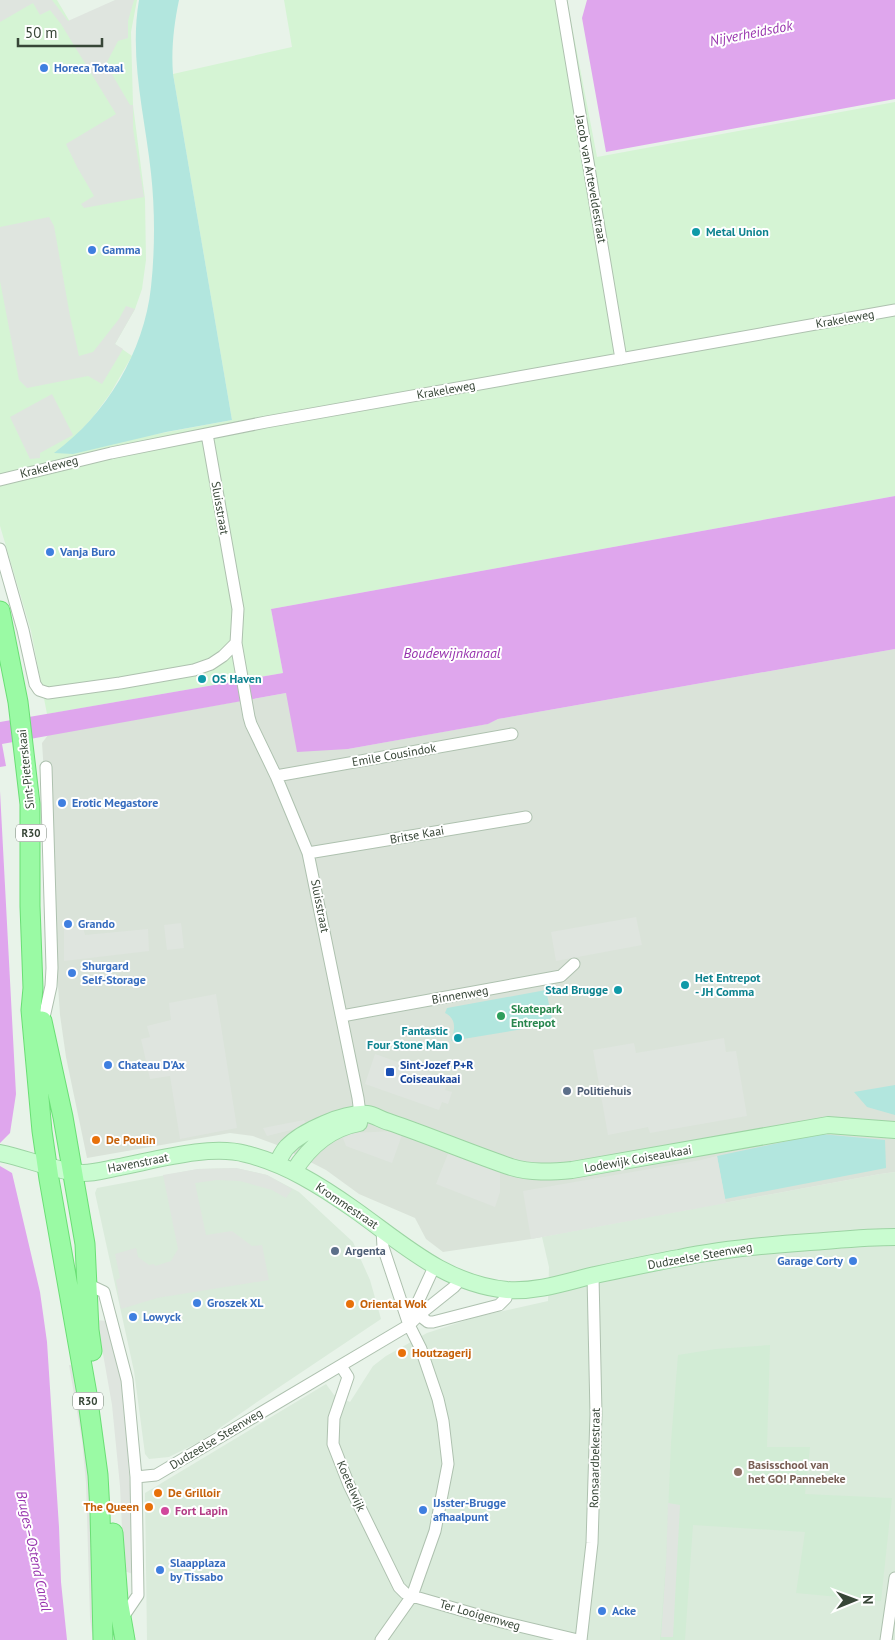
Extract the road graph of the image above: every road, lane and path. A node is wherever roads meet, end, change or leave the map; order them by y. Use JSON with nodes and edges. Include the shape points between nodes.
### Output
{"nodes":[{"id":1,"x":561,"y":0,"type":"edge"},
{"id":2,"x":895,"y":310,"type":"edge"},
{"id":3,"x":622,"y":359,"type":"junction"},
{"id":4,"x":207,"y":434,"type":"junction"},
{"id":5,"x":0,"y":480,"type":"edge"},
{"id":6,"x":0,"y":549,"type":"edge"},
{"id":7,"x":0,"y":611,"type":"edge"},
{"id":8,"x":236,"y":643,"type":"junction"},
{"id":9,"x":512,"y":734,"type":"dead end"},
{"id":10,"x":46,"y":767,"type":"dead end"},
{"id":11,"x":276,"y":776,"type":"junction"},
{"id":12,"x":526,"y":816,"type":"dead end"},
{"id":13,"x":308,"y":853,"type":"junction"},
{"id":14,"x":574,"y":964,"type":"dead end"},
{"id":15,"x":42,"y":987,"type":"junction"},
{"id":16,"x":342,"y":1016,"type":"junction"},
{"id":17,"x":360,"y":1118,"type":"junction"},
{"id":18,"x":895,"y":1130,"type":"edge"},
{"id":19,"x":0,"y":1153,"type":"edge"},
{"id":20,"x":277,"y":1163,"type":"junction"},
{"id":21,"x":47,"y":1165,"type":"junction"},
{"id":22,"x":72,"y":1171,"type":"junction"},
{"id":23,"x":294,"y":1171,"type":"junction"},
{"id":24,"x":382,"y":1230,"type":"junction"},
{"id":25,"x":895,"y":1237,"type":"edge"},
{"id":26,"x":434,"y":1267,"type":"junction"},
{"id":27,"x":593,"y":1276,"type":"junction"},
{"id":28,"x":461,"y":1279,"type":"junction"},
{"id":29,"x":87,"y":1284,"type":"junction"},
{"id":30,"x":508,"y":1290,"type":"junction"},
{"id":31,"x":419,"y":1315,"type":"junction"},
{"id":32,"x":409,"y":1325,"type":"junction"},
{"id":33,"x":341,"y":1366,"type":"junction"},
{"id":34,"x":136,"y":1477,"type":"junction"},
{"id":35,"x":895,"y":1578,"type":"edge"},
{"id":36,"x":412,"y":1596,"type":"junction"},
{"id":37,"x":121,"y":1620,"type":"junction"},
{"id":38,"x":103,"y":1640,"type":"edge"},
{"id":39,"x":125,"y":1640,"type":"edge"},
{"id":40,"x":381,"y":1640,"type":"edge"},
{"id":41,"x":579,"y":1640,"type":"edge"},
{"id":42,"x":886,"y":1640,"type":"edge"}],
"edges":[{"from":1,"to":3,"type":"street","name":"Jacob van Arteveldestraat"},
{"from":2,"to":3,"type":"street","name":"Krakeleweg"},
{"from":3,"to":4,"type":"street","name":"Krakeleweg"},
{"from":4,"to":5,"type":"street","name":"Krakeleweg"},
{"from":4,"to":8,"type":"street","name":"Sluisstraat","via":[[238,609]]},
{"from":6,"to":8,"type":"street","via":[[39,690],[48,693],[194,670],[211,664]]},
{"from":7,"to":15,"type":"main road","name":"Sint-Pieterskaai","number":"R30","via":[[18,702],[30,804],[30,906]]},
{"from":8,"to":11,"type":"street","name":"Sluisstraat","via":[[251,724]]},
{"from":9,"to":11,"type":"street","name":"Emile Cousindok"},
{"from":10,"to":15,"type":"street","name":"Sint-Pieterskaai","via":[[51,947]]},
{"from":11,"to":13,"type":"street","name":"Sluisstraat"},
{"from":12,"to":13,"type":"street","name":"Britse Kaai"},
{"from":13,"to":16,"type":"street","name":"Sluisstraat"},
{"from":14,"to":16,"type":"street","name":"Binnenweg","via":[[561,976]]},
{"from":15,"to":21,"type":"main road","name":"Sint-Pieterskaai","number":"R30","via":[[32,1010]]},
{"from":15,"to":22,"type":"main road","name":"Sint-Pieterskaai","number":"R30","via":[[42,1022]]},
{"from":16,"to":17,"type":"street","name":"Sluisstraat"},
{"from":17,"to":18,"type":"main road","name":"Lodewijk Coiseaukaai","via":[[370,1114],[506,1165],[537,1172],[572,1170],[828,1125]]},
{"from":17,"to":20,"type":"main road","name":"Lodewijk Coiseaukaai","via":[[347,1115],[300,1137],[286,1147]]},
{"from":17,"to":23,"type":"main road","via":[[317,1142]]},
{"from":19,"to":21,"type":"main road","name":"Havenstraat"},
{"from":20,"to":22,"type":"main road","name":"Havenstraat","via":[[244,1153],[210,1152],[90,1172]]},
{"from":20,"to":23,"type":"main road","name":"Krommestraat"},
{"from":21,"to":22,"type":"main road","name":"Havenstraat"},
{"from":21,"to":38,"type":"main road","number":"R30","via":[[94,1438],[100,1512]]},
{"from":22,"to":29,"type":"main road","number":"R30"},
{"from":23,"to":24,"type":"main road","name":"Krommestraat"},
{"from":24,"to":26,"type":"main road","name":"Dudzeelse Steenweg"},
{"from":24,"to":32,"type":"street","name":"Krommestraat","via":[[383,1247]]},
{"from":25,"to":27,"type":"main road","name":"Dudzeelse Steenweg","via":[[745,1247]]},
{"from":26,"to":28,"type":"main road","name":"Dudzeelse Steenweg"},
{"from":26,"to":32,"type":"street"},
{"from":27,"to":30,"type":"main road","name":"Dudzeelse Steenweg","via":[[551,1287]]},
{"from":27,"to":41,"type":"street","name":"Ronsaardbekestraat","via":[[596,1414],[592,1543]]},
{"from":28,"to":30,"type":"main road","name":"Dudzeelse Steenweg"},
{"from":28,"to":31,"type":"street","name":"Dudzeelse Steenweg"},
{"from":29,"to":34,"type":"street","via":[[104,1292],[107,1301],[127,1380]]},
{"from":29,"to":37,"type":"main road","number":"R30","via":[[89,1330],[108,1459],[114,1565]]},
{"from":30,"to":31,"type":"street","via":[[499,1305],[434,1322],[428,1322]]},
{"from":31,"to":32,"type":"street","name":"Dudzeelse Steenweg"},
{"from":32,"to":33,"type":"street","name":"Dudzeelse Steenweg"},
{"from":32,"to":36,"type":"street","name":"Krommestraat","via":[[438,1399],[448,1464],[435,1531]]},
{"from":33,"to":34,"type":"street","name":"Dudzeelse Steenweg","via":[[156,1474]]},
{"from":33,"to":36,"type":"street","name":"Koetelwijk","via":[[348,1377],[334,1418],[333,1444],[349,1485],[399,1587]]},
{"from":34,"to":37,"type":"street","via":[[138,1595]]},
{"from":35,"to":42,"type":"street"},
{"from":36,"to":40,"type":"street","name":"Krommestraat"},
{"from":36,"to":41,"type":"street","name":"Ter Looigemweg"},
{"from":37,"to":39,"type":"main road","number":"R30"}]}
